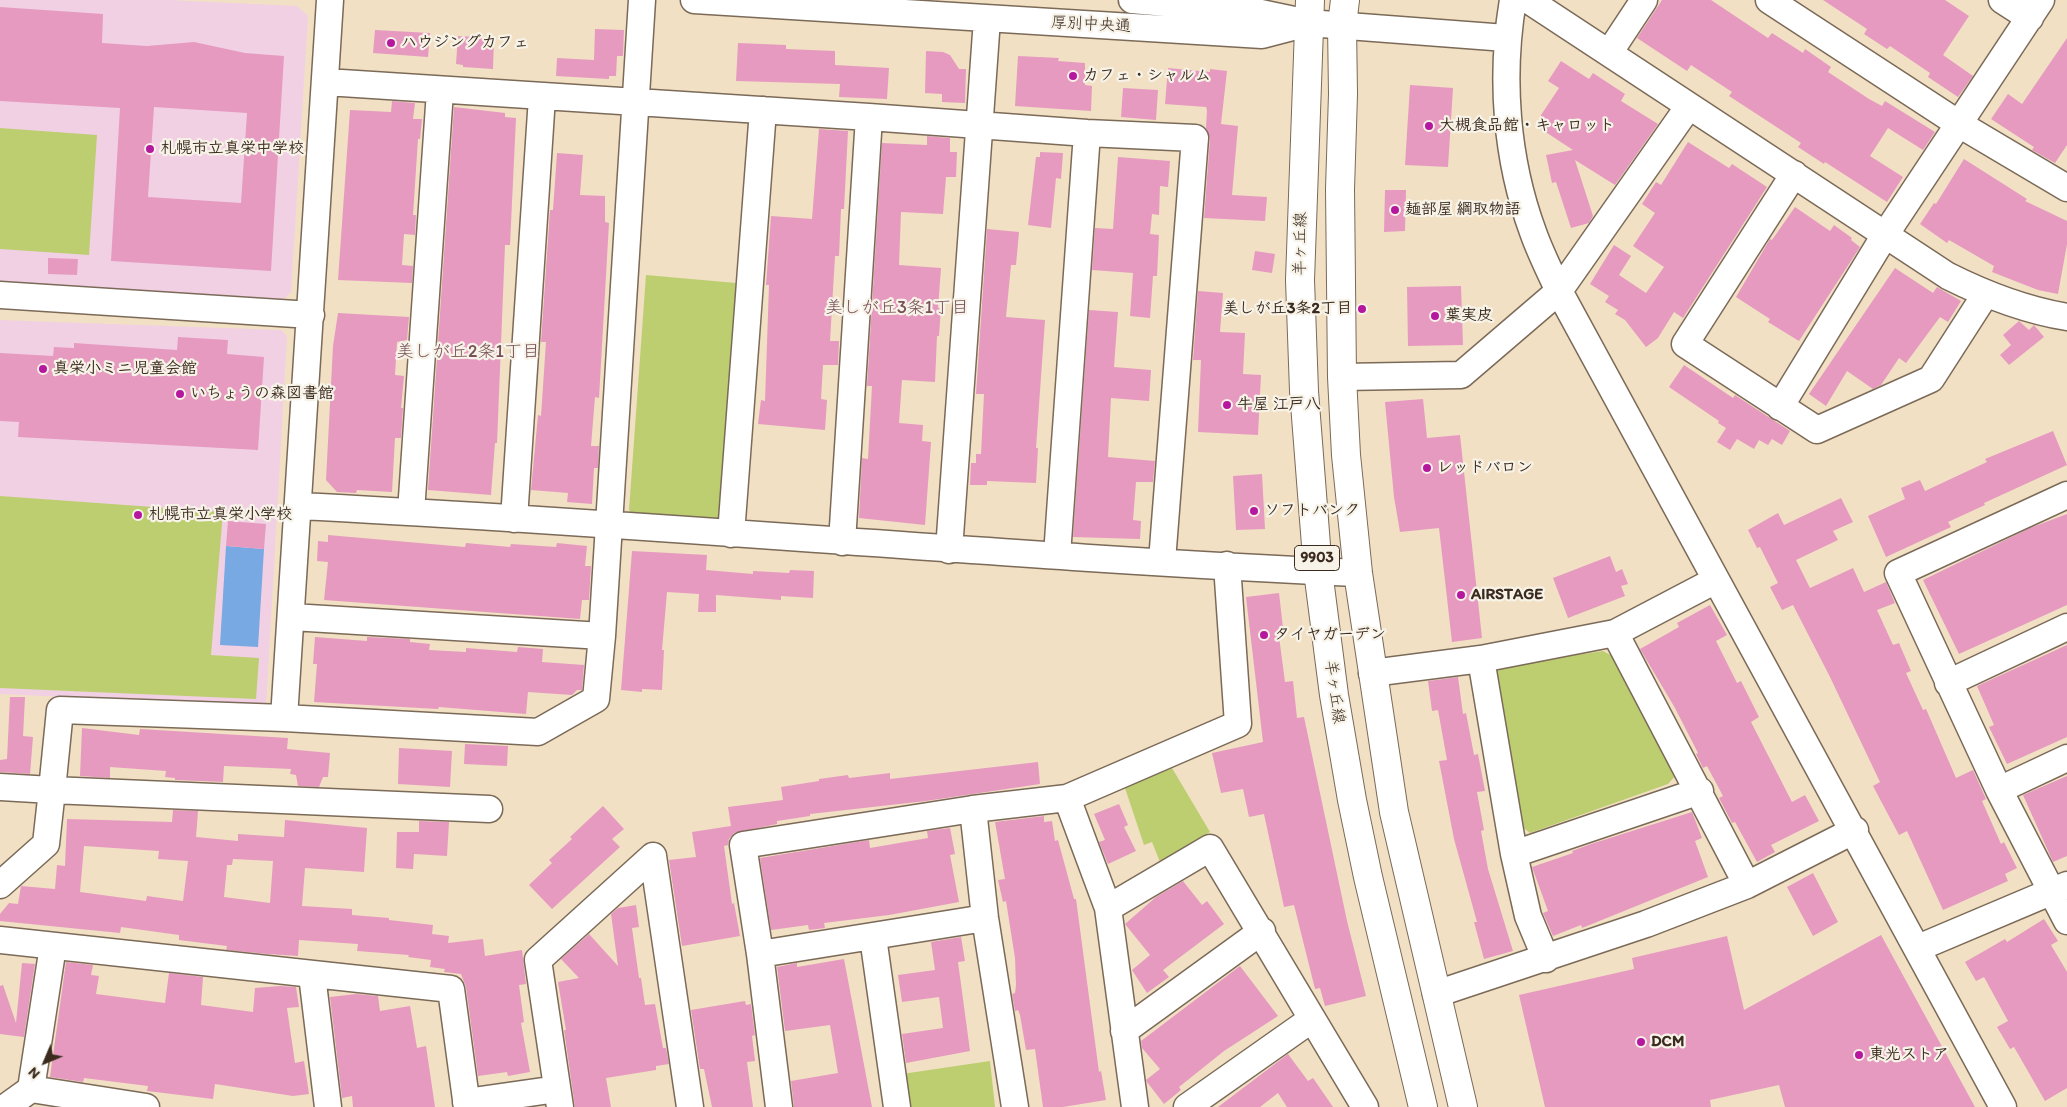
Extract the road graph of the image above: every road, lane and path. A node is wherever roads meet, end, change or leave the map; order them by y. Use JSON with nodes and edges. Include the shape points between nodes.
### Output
{"nodes":[{"id":1,"x":330,"y":0,"type":"edge"},
{"id":2,"x":642,"y":0,"type":"edge"},
{"id":3,"x":694,"y":0,"type":"edge"},
{"id":4,"x":1142,"y":0,"type":"edge"},
{"id":5,"x":1513,"y":0,"type":"edge"},
{"id":6,"x":1528,"y":0,"type":"edge"},
{"id":7,"x":1644,"y":0,"type":"edge"},
{"id":8,"x":1769,"y":0,"type":"edge"},
{"id":9,"x":2002,"y":0,"type":"edge"},
{"id":10,"x":2035,"y":9,"type":"edge"},
{"id":11,"x":1309,"y":11,"type":"edge"},
{"id":12,"x":1344,"y":13,"type":"edge"},
{"id":13,"x":987,"y":19,"type":"junction"},
{"id":14,"x":1506,"y":38,"type":"junction"},
{"id":15,"x":1609,"y":53,"type":"junction"},
{"id":16,"x":326,"y":82,"type":"junction"},
{"id":17,"x":440,"y":91,"type":"junction"},
{"id":18,"x":542,"y":97,"type":"junction"},
{"id":19,"x":636,"y":102,"type":"junction"},
{"id":20,"x":1689,"y":106,"type":"junction"},
{"id":21,"x":763,"y":110,"type":"junction"},
{"id":22,"x":869,"y":117,"type":"junction"},
{"id":23,"x":979,"y":124,"type":"junction"},
{"id":24,"x":1959,"y":124,"type":"junction"},
{"id":25,"x":1087,"y":133,"type":"junction"},
{"id":26,"x":1794,"y":174,"type":"junction"},
{"id":27,"x":2067,"y":188,"type":"edge"},
{"id":28,"x":1885,"y":235,"type":"junction"},
{"id":29,"x":1559,"y":291,"type":"junction"},
{"id":30,"x":1985,"y":294,"type":"junction"},
{"id":31,"x":0,"y":295,"type":"edge"},
{"id":32,"x":311,"y":315,"type":"junction"},
{"id":33,"x":2067,"y":317,"type":"edge"},
{"id":34,"x":1342,"y":377,"type":"junction"},
{"id":35,"x":1780,"y":407,"type":"junction"},
{"id":36,"x":2067,"y":495,"type":"edge"},
{"id":37,"x":298,"y":506,"type":"junction"},
{"id":38,"x":412,"y":512,"type":"junction"},
{"id":39,"x":514,"y":519,"type":"junction"},
{"id":40,"x":609,"y":525,"type":"junction"},
{"id":41,"x":731,"y":534,"type":"junction"},
{"id":42,"x":842,"y":542,"type":"junction"},
{"id":43,"x":949,"y":550,"type":"junction"},
{"id":44,"x":1057,"y":555,"type":"junction"},
{"id":45,"x":1162,"y":561,"type":"junction"},
{"id":46,"x":1227,"y":566,"type":"junction"},
{"id":47,"x":1318,"y":571,"type":"junction"},
{"id":48,"x":1358,"y":572,"type":"junction"},
{"id":49,"x":1716,"y":580,"type":"junction"},
{"id":50,"x":292,"y":617,"type":"junction"},
{"id":51,"x":2067,"y":628,"type":"edge"},
{"id":52,"x":1614,"y":632,"type":"junction"},
{"id":53,"x":602,"y":636,"type":"junction"},
{"id":54,"x":1481,"y":659,"type":"junction"},
{"id":55,"x":1372,"y":673,"type":"junction"},
{"id":56,"x":1948,"y":683,"type":"junction"},
{"id":57,"x":284,"y":718,"type":"junction"},
{"id":58,"x":2067,"y":758,"type":"edge"},
{"id":59,"x":0,"y":787,"type":"edge"},
{"id":60,"x":52,"y":790,"type":"junction"},
{"id":61,"x":1999,"y":790,"type":"junction"},
{"id":62,"x":1700,"y":791,"type":"junction"},
{"id":63,"x":1067,"y":798,"type":"junction"},
{"id":64,"x":489,"y":809,"type":"dead end"},
{"id":65,"x":973,"y":809,"type":"junction"},
{"id":66,"x":1855,"y":830,"type":"junction"},
{"id":67,"x":1514,"y":854,"type":"junction"},
{"id":68,"x":0,"y":885,"type":"edge"},
{"id":69,"x":1747,"y":885,"type":"junction"},
{"id":70,"x":2060,"y":889,"type":"edge"},
{"id":71,"x":1108,"y":908,"type":"junction"},
{"id":72,"x":985,"y":918,"type":"junction"},
{"id":73,"x":2067,"y":921,"type":"edge"},
{"id":74,"x":1262,"y":931,"type":"junction"},
{"id":75,"x":872,"y":937,"type":"junction"},
{"id":76,"x":0,"y":940,"type":"edge"},
{"id":77,"x":53,"y":946,"type":"junction"},
{"id":78,"x":1918,"y":948,"type":"junction"},
{"id":79,"x":760,"y":954,"type":"junction"},
{"id":80,"x":1546,"y":959,"type":"junction"},
{"id":81,"x":312,"y":975,"type":"junction"},
{"id":82,"x":1436,"y":994,"type":"junction"},
{"id":83,"x":1312,"y":1019,"type":"junction"},
{"id":84,"x":1124,"y":1031,"type":"junction"},
{"id":85,"x":31,"y":1089,"type":"junction"},
{"id":86,"x":558,"y":1098,"type":"edge"},
{"id":87,"x":466,"y":1104,"type":"edge"},
{"id":88,"x":1363,"y":1106,"type":"edge"},
{"id":89,"x":6,"y":1107,"type":"edge"},
{"id":90,"x":146,"y":1107,"type":"edge"},
{"id":91,"x":328,"y":1107,"type":"edge"},
{"id":92,"x":690,"y":1107,"type":"edge"},
{"id":93,"x":779,"y":1107,"type":"edge"},
{"id":94,"x":897,"y":1107,"type":"edge"},
{"id":95,"x":1015,"y":1107,"type":"edge"},
{"id":96,"x":1135,"y":1107,"type":"edge"},
{"id":97,"x":1186,"y":1107,"type":"edge"},
{"id":98,"x":1423,"y":1107,"type":"edge"},
{"id":99,"x":1463,"y":1107,"type":"edge"},
{"id":100,"x":2004,"y":1107,"type":"edge"}],
"edges":[{"from":1,"to":16,"type":"street"},
{"from":2,"to":19,"type":"street"},
{"from":3,"to":13,"type":"street","name":"厚別中央通"},
{"from":4,"to":11,"type":"street","name":"厚別中央通","via":[[1247,10]]},
{"from":5,"to":14,"type":"street"},
{"from":6,"to":15,"type":"street"},
{"from":7,"to":15,"type":"street"},
{"from":8,"to":24,"type":"street"},
{"from":9,"to":10,"type":"street"},
{"from":10,"to":24,"type":"street"},
{"from":11,"to":12,"type":"street"},
{"from":11,"to":13,"type":"street","name":"厚別中央通","via":[[1262,35]]},
{"from":11,"to":47,"type":"main road","name":"羊ヶ丘線","number":"9903","via":[[1300,280],[1304,391]]},
{"from":12,"to":14,"type":"street"},
{"from":12,"to":34,"type":"main road","number":"9903","via":[[1340,189]]},
{"from":13,"to":23,"type":"street"},
{"from":14,"to":29,"type":"street","via":[[1507,109],[1514,163],[1533,232]]},
{"from":15,"to":20,"type":"street"},
{"from":16,"to":17,"type":"street"},
{"from":16,"to":32,"type":"street"},
{"from":17,"to":18,"type":"street"},
{"from":17,"to":38,"type":"street"},
{"from":18,"to":19,"type":"street"},
{"from":18,"to":39,"type":"street"},
{"from":19,"to":21,"type":"street"},
{"from":19,"to":40,"type":"street"},
{"from":20,"to":26,"type":"street"},
{"from":20,"to":29,"type":"street"},
{"from":21,"to":22,"type":"street"},
{"from":21,"to":41,"type":"street"},
{"from":22,"to":23,"type":"street"},
{"from":22,"to":42,"type":"street"},
{"from":23,"to":25,"type":"street"},
{"from":23,"to":43,"type":"street"},
{"from":24,"to":27,"type":"street"},
{"from":24,"to":28,"type":"street"},
{"from":25,"to":44,"type":"street"},
{"from":25,"to":45,"type":"street","via":[[1195,138]]},
{"from":26,"to":28,"type":"street"},
{"from":26,"to":35,"type":"street","via":[[1685,344]]},
{"from":28,"to":30,"type":"street","via":[[1948,276]]},
{"from":28,"to":35,"type":"street"},
{"from":29,"to":34,"type":"street","via":[[1461,375]]},
{"from":29,"to":49,"type":"street"},
{"from":30,"to":33,"type":"street","via":[[2025,308]]},
{"from":30,"to":35,"type":"street","via":[[1931,379],[1818,430]]},
{"from":31,"to":32,"type":"street"},
{"from":32,"to":37,"type":"street"},
{"from":34,"to":48,"type":"main road","number":"9903"},
{"from":36,"to":56,"type":"street","via":[[1898,574]]},
{"from":37,"to":38,"type":"street"},
{"from":37,"to":50,"type":"street"},
{"from":38,"to":39,"type":"street"},
{"from":39,"to":40,"type":"street"},
{"from":40,"to":41,"type":"street"},
{"from":40,"to":53,"type":"street"},
{"from":41,"to":42,"type":"street"},
{"from":42,"to":43,"type":"street"},
{"from":43,"to":44,"type":"street"},
{"from":44,"to":45,"type":"street"},
{"from":45,"to":46,"type":"street"},
{"from":46,"to":47,"type":"street"},
{"from":46,"to":63,"type":"street","via":[[1238,724]]},
{"from":47,"to":48,"type":"street"},
{"from":47,"to":98,"type":"main road","name":"羊ヶ丘線","number":"9903","via":[[1354,810]]},
{"from":48,"to":55,"type":"main road","number":"9903"},
{"from":49,"to":52,"type":"street"},
{"from":49,"to":66,"type":"street"},
{"from":50,"to":53,"type":"street"},
{"from":50,"to":57,"type":"street"},
{"from":51,"to":56,"type":"street"},
{"from":52,"to":54,"type":"street"},
{"from":52,"to":62,"type":"street"},
{"from":53,"to":57,"type":"street","via":[[596,699],[538,732]]},
{"from":54,"to":55,"type":"street"},
{"from":54,"to":67,"type":"street"},
{"from":55,"to":82,"type":"main road","number":"9903","via":[[1394,812]]},
{"from":56,"to":61,"type":"street"},
{"from":57,"to":60,"type":"street","via":[[60,710]]},
{"from":58,"to":61,"type":"street"},
{"from":59,"to":60,"type":"street"},
{"from":60,"to":64,"type":"street"},
{"from":60,"to":68,"type":"street","via":[[46,844]]},
{"from":61,"to":70,"type":"street"},
{"from":62,"to":67,"type":"street"},
{"from":62,"to":69,"type":"street"},
{"from":63,"to":65,"type":"street"},
{"from":63,"to":71,"type":"street"},
{"from":65,"to":72,"type":"street"},
{"from":65,"to":79,"type":"street","via":[[743,845]]},
{"from":66,"to":69,"type":"street"},
{"from":66,"to":78,"type":"street"},
{"from":67,"to":80,"type":"street","via":[[1528,916]]},
{"from":69,"to":80,"type":"street"},
{"from":70,"to":73,"type":"street"},
{"from":70,"to":78,"type":"street"},
{"from":71,"to":74,"type":"street","via":[[1210,848]]},
{"from":71,"to":84,"type":"street"},
{"from":72,"to":75,"type":"street"},
{"from":72,"to":95,"type":"street"},
{"from":74,"to":83,"type":"street"},
{"from":74,"to":84,"type":"street"},
{"from":75,"to":79,"type":"street"},
{"from":75,"to":94,"type":"street"},
{"from":76,"to":77,"type":"street"},
{"from":77,"to":81,"type":"street"},
{"from":77,"to":85,"type":"street"},
{"from":78,"to":100,"type":"street"},
{"from":79,"to":93,"type":"street"},
{"from":80,"to":82,"type":"street"},
{"from":81,"to":87,"type":"street","via":[[451,990]]},
{"from":81,"to":91,"type":"street"},
{"from":82,"to":99,"type":"main road","number":"9903"},
{"from":83,"to":88,"type":"street"},
{"from":83,"to":97,"type":"street"},
{"from":84,"to":96,"type":"street"},
{"from":85,"to":89,"type":"street"},
{"from":85,"to":90,"type":"street"},
{"from":86,"to":87,"type":"street"},
{"from":86,"to":92,"type":"street","via":[[538,960],[652,856]]}]}
